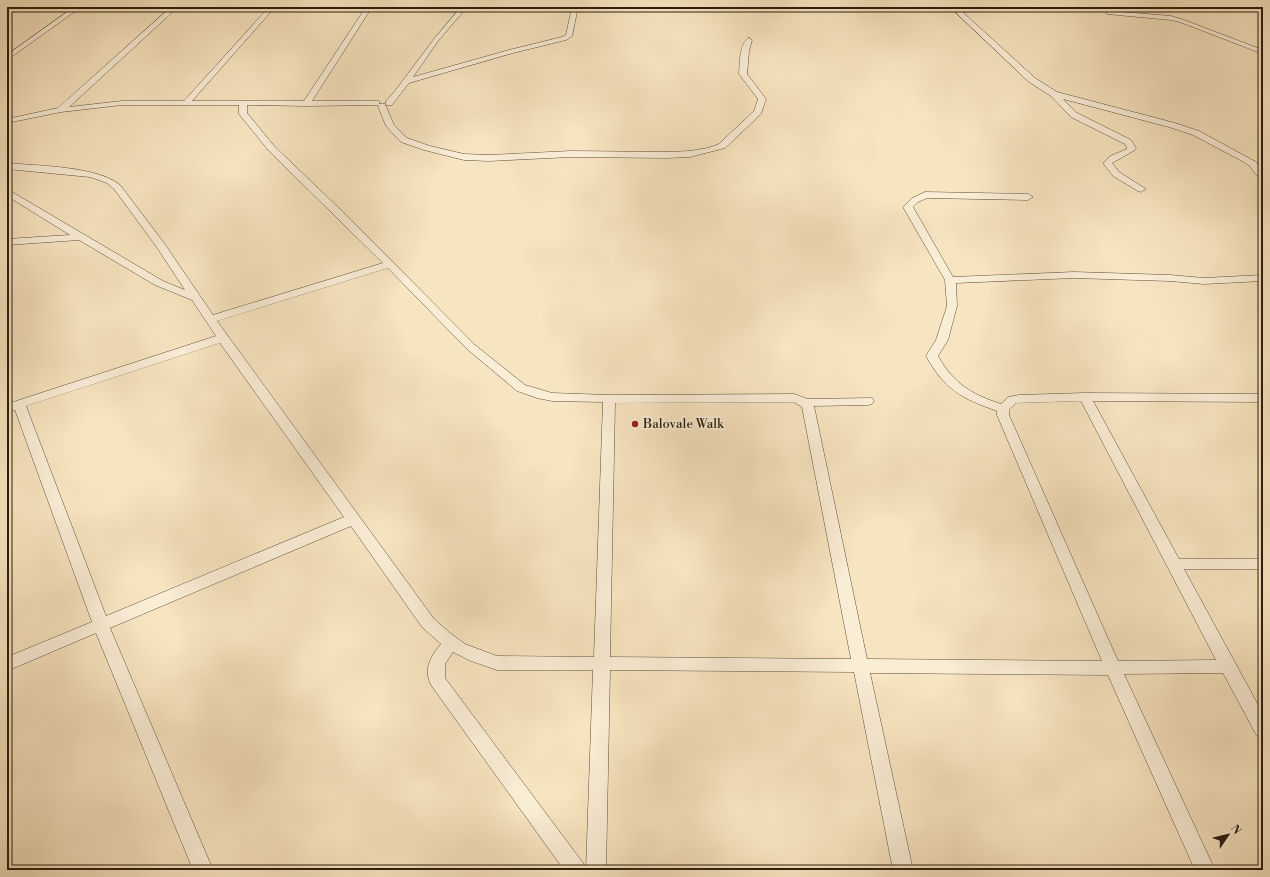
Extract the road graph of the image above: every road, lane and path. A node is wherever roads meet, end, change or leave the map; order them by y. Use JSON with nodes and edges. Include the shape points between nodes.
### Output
{"nodes":[{"id":1,"x":78,"y":7,"type":"edge"},
{"id":2,"x":176,"y":7,"type":"edge"},
{"id":3,"x":272,"y":7,"type":"edge"},
{"id":4,"x":369,"y":7,"type":"edge"},
{"id":5,"x":464,"y":7,"type":"edge"},
{"id":6,"x":576,"y":7,"type":"edge"},
{"id":7,"x":953,"y":7,"type":"edge"},
{"id":8,"x":1109,"y":13,"type":"dead end"},
{"id":9,"x":749,"y":40,"type":"dead end"},
{"id":10,"x":1263,"y":52,"type":"edge"},
{"id":11,"x":7,"y":58,"type":"edge"},
{"id":12,"x":405,"y":82,"type":"junction"},
{"id":13,"x":1054,"y":94,"type":"junction"},
{"id":14,"x":186,"y":103,"type":"junction"},
{"id":15,"x":243,"y":103,"type":"junction"},
{"id":16,"x":306,"y":104,"type":"junction"},
{"id":17,"x":382,"y":104,"type":"junction"},
{"id":18,"x":61,"y":110,"type":"junction"},
{"id":19,"x":7,"y":122,"type":"edge"},
{"id":20,"x":7,"y":166,"type":"edge"},
{"id":21,"x":1260,"y":174,"type":"dead end"},
{"id":22,"x":1141,"y":189,"type":"dead end"},
{"id":23,"x":7,"y":192,"type":"edge"},
{"id":24,"x":1028,"y":197,"type":"dead end"},
{"id":25,"x":81,"y":237,"type":"junction"},
{"id":26,"x":7,"y":242,"type":"edge"},
{"id":27,"x":388,"y":265,"type":"junction"},
{"id":28,"x":1263,"y":278,"type":"edge"},
{"id":29,"x":950,"y":280,"type":"junction"},
{"id":30,"x":196,"y":298,"type":"junction"},
{"id":31,"x":210,"y":319,"type":"junction"},
{"id":32,"x":223,"y":338,"type":"junction"},
{"id":33,"x":1085,"y":397,"type":"junction"},
{"id":34,"x":1263,"y":398,"type":"edge"},
{"id":35,"x":609,"y":399,"type":"junction"},
{"id":36,"x":868,"y":401,"type":"dead end"},
{"id":37,"x":806,"y":403,"type":"junction"},
{"id":38,"x":13,"y":406,"type":"edge"},
{"id":39,"x":1003,"y":409,"type":"junction"},
{"id":40,"x":354,"y":519,"type":"junction"},
{"id":41,"x":1174,"y":564,"type":"junction"},
{"id":42,"x":1263,"y":564,"type":"edge"},
{"id":43,"x":101,"y":625,"type":"junction"},
{"id":44,"x":450,"y":643,"type":"junction"},
{"id":45,"x":7,"y":664,"type":"edge"},
{"id":46,"x":602,"y":665,"type":"junction"},
{"id":47,"x":860,"y":666,"type":"junction"},
{"id":48,"x":1228,"y":666,"type":"junction"},
{"id":49,"x":1113,"y":668,"type":"junction"},
{"id":50,"x":1263,"y":731,"type":"edge"},
{"id":51,"x":203,"y":870,"type":"edge"},
{"id":52,"x":576,"y":870,"type":"edge"},
{"id":53,"x":596,"y":870,"type":"edge"},
{"id":54,"x":903,"y":870,"type":"edge"},
{"id":55,"x":1205,"y":870,"type":"edge"}],
"edges":[{"from":1,"to":11,"type":"street"},
{"from":2,"to":18,"type":"street"},
{"from":3,"to":14,"type":"street"},
{"from":4,"to":16,"type":"street"},
{"from":5,"to":12,"type":"street"},
{"from":6,"to":12,"type":"street","via":[[569,36],[564,39]]},
{"from":7,"to":13,"type":"street","via":[[1032,80]]},
{"from":8,"to":10,"type":"street","via":[[1171,18]]},
{"from":9,"to":17,"type":"street","via":[[745,51],[743,74],[762,99],[758,112],[722,146],[690,154],[464,157],[404,140],[390,126]]},
{"from":12,"to":17,"type":"street"},
{"from":13,"to":21,"type":"street","via":[[1196,133],[1247,160]]},
{"from":13,"to":22,"type":"street","via":[[1079,118],[1128,142],[1132,148],[1130,151],[1113,157],[1107,163],[1116,174]]},
{"from":14,"to":15,"type":"street"},
{"from":14,"to":18,"type":"street","via":[[107,104]]},
{"from":15,"to":16,"type":"street"},
{"from":15,"to":27,"type":"street","via":[[243,114],[272,149],[343,217]]},
{"from":16,"to":17,"type":"street"},
{"from":18,"to":19,"type":"street"},
{"from":20,"to":30,"type":"street","via":[[92,174],[110,181],[156,240]]},
{"from":23,"to":25,"type":"street"},
{"from":24,"to":29,"type":"street","via":[[925,195],[908,207]]},
{"from":25,"to":26,"type":"street"},
{"from":25,"to":30,"type":"street","via":[[159,283]]},
{"from":27,"to":31,"type":"street"},
{"from":27,"to":35,"type":"street","via":[[471,347],[514,384],[542,395]]},
{"from":28,"to":29,"type":"street","via":[[1204,281],[1074,275]]},
{"from":29,"to":39,"type":"street","via":[[952,306],[942,340],[932,356],[940,371],[957,389]]},
{"from":30,"to":31,"type":"street"},
{"from":31,"to":32,"type":"street"},
{"from":32,"to":38,"type":"street"},
{"from":32,"to":40,"type":"street"},
{"from":33,"to":34,"type":"street"},
{"from":33,"to":39,"type":"street","via":[[1012,400]]},
{"from":33,"to":41,"type":"street"},
{"from":35,"to":37,"type":"street","via":[[794,398]]},
{"from":35,"to":46,"type":"street"},
{"from":36,"to":37,"type":"street"},
{"from":37,"to":47,"type":"street"},
{"from":38,"to":43,"type":"street"},
{"from":39,"to":49,"type":"street","via":[[1003,415]]},
{"from":40,"to":43,"type":"street"},
{"from":40,"to":44,"type":"street","via":[[428,623]]},
{"from":41,"to":42,"type":"street"},
{"from":41,"to":48,"type":"street"},
{"from":43,"to":45,"type":"street"},
{"from":43,"to":51,"type":"street"},
{"from":44,"to":46,"type":"street","via":[[472,655],[497,663]]},
{"from":44,"to":52,"type":"street","via":[[434,671],[438,680]]},
{"from":46,"to":47,"type":"street"},
{"from":46,"to":53,"type":"street"},
{"from":47,"to":49,"type":"street"},
{"from":47,"to":54,"type":"street"},
{"from":48,"to":49,"type":"street"},
{"from":48,"to":50,"type":"street"},
{"from":49,"to":55,"type":"street"}]}
